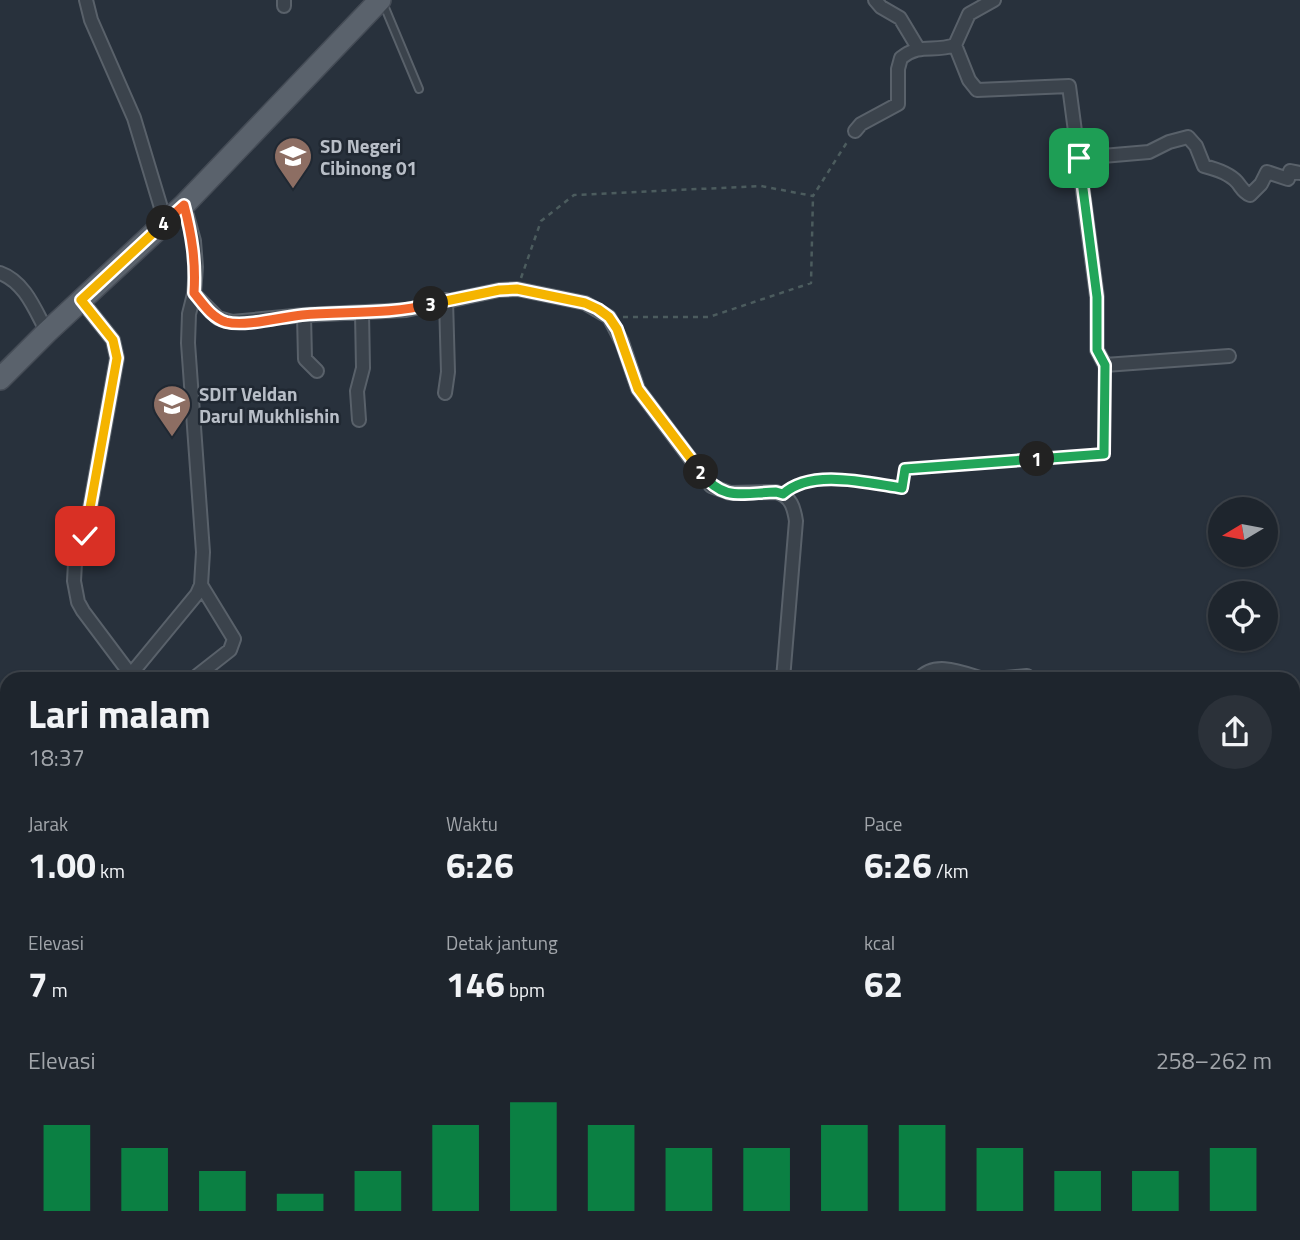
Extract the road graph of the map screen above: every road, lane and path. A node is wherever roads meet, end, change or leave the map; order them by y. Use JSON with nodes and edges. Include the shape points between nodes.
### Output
{"nodes":[{"id":1,"x":86,"y":0,"type":"edge"},
{"id":2,"x":381,"y":0,"type":"edge"},
{"id":3,"x":875,"y":0,"type":"edge"},
{"id":4,"x":994,"y":0,"type":"edge"},
{"id":5,"x":955,"y":45,"type":"junction"},
{"id":6,"x":918,"y":48,"type":"junction"},
{"id":7,"x":419,"y":89,"type":"dead end"},
{"id":8,"x":855,"y":131,"type":"joint"},
{"id":9,"x":1079,"y":158,"type":"junction"},
{"id":10,"x":1300,"y":173,"type":"edge"},
{"id":11,"x":813,"y":196,"type":"junction"},
{"id":12,"x":184,"y":205,"type":"junction"},
{"id":13,"x":165,"y":221,"type":"junction"},
{"id":14,"x":0,"y":273,"type":"edge"},
{"id":15,"x":517,"y":289,"type":"junction"},
{"id":16,"x":194,"y":293,"type":"junction"},
{"id":17,"x":81,"y":300,"type":"junction"},
{"id":18,"x":446,"y":300,"type":"junction"},
{"id":19,"x":362,"y":313,"type":"junction"},
{"id":20,"x":304,"y":315,"type":"junction"},
{"id":21,"x":609,"y":317,"type":"junction"},
{"id":22,"x":47,"y":332,"type":"junction"},
{"id":23,"x":1229,"y":356,"type":"dead end"},
{"id":24,"x":1105,"y":365,"type":"junction"},
{"id":25,"x":317,"y":371,"type":"dead end"},
{"id":26,"x":0,"y":379,"type":"edge"},
{"id":27,"x":445,"y":393,"type":"dead end"},
{"id":28,"x":359,"y":420,"type":"dead end"},
{"id":29,"x":783,"y":494,"type":"junction"},
{"id":30,"x":201,"y":585,"type":"junction"},
{"id":31,"x":126,"y":672,"type":"edge"},
{"id":32,"x":134,"y":672,"type":"edge"},
{"id":33,"x":202,"y":672,"type":"edge"},
{"id":34,"x":784,"y":672,"type":"edge"},
{"id":35,"x":925,"y":672,"type":"edge"},
{"id":36,"x":956,"y":672,"type":"edge"}],
"edges":[{"from":1,"to":13,"type":"street","via":[[134,118]]},
{"from":2,"to":7,"type":"lane"},
{"from":2,"to":12,"type":"main road"},
{"from":3,"to":6,"type":"street","via":[[900,18]]},
{"from":4,"to":5,"type":"street","via":[[969,14]]},
{"from":5,"to":6,"type":"street"},
{"from":5,"to":9,"type":"street","via":[[977,90],[1069,86]]},
{"from":6,"to":8,"type":"street","via":[[901,58],[898,104]]},
{"from":8,"to":11,"type":"path"},
{"from":9,"to":10,"type":"street","via":[[1149,152],[1188,137],[1205,166],[1236,180],[1250,195],[1267,172],[1288,179],[1290,171]]},
{"from":9,"to":24,"type":"street","via":[[1097,297],[1097,350]]},
{"from":11,"to":15,"type":"path","via":[[761,186],[574,195],[541,221]]},
{"from":11,"to":21,"type":"path","via":[[811,283],[709,317]]},
{"from":12,"to":13,"type":"main road"},
{"from":12,"to":16,"type":"street","via":[[194,241]]},
{"from":13,"to":17,"type":"main road"},
{"from":14,"to":22,"type":"street","via":[[13,278],[26,293]]},
{"from":15,"to":18,"type":"street"},
{"from":15,"to":21,"type":"street","via":[[585,303]]},
{"from":16,"to":20,"type":"street","via":[[225,321]]},
{"from":16,"to":30,"type":"street","via":[[188,344],[203,552]]},
{"from":17,"to":22,"type":"main road"},
{"from":17,"to":31,"type":"street","via":[[113,340],[117,358],[74,581],[83,611]]},
{"from":18,"to":19,"type":"street","via":[[406,310]]},
{"from":18,"to":27,"type":"street"},
{"from":19,"to":20,"type":"street"},
{"from":19,"to":28,"type":"street","via":[[363,368],[356,391]]},
{"from":20,"to":25,"type":"street","via":[[305,359]]},
{"from":21,"to":29,"type":"street","via":[[638,389],[711,486],[730,493]]},
{"from":22,"to":26,"type":"main road"},
{"from":23,"to":24,"type":"street"},
{"from":24,"to":29,"type":"path","via":[[1104,454],[905,469],[902,488],[835,478],[792,485]]},
{"from":29,"to":34,"type":"street","via":[[796,521]]},
{"from":30,"to":32,"type":"street"},
{"from":30,"to":33,"type":"street","via":[[234,639],[230,650]]},
{"from":35,"to":36,"type":"street"}]}
